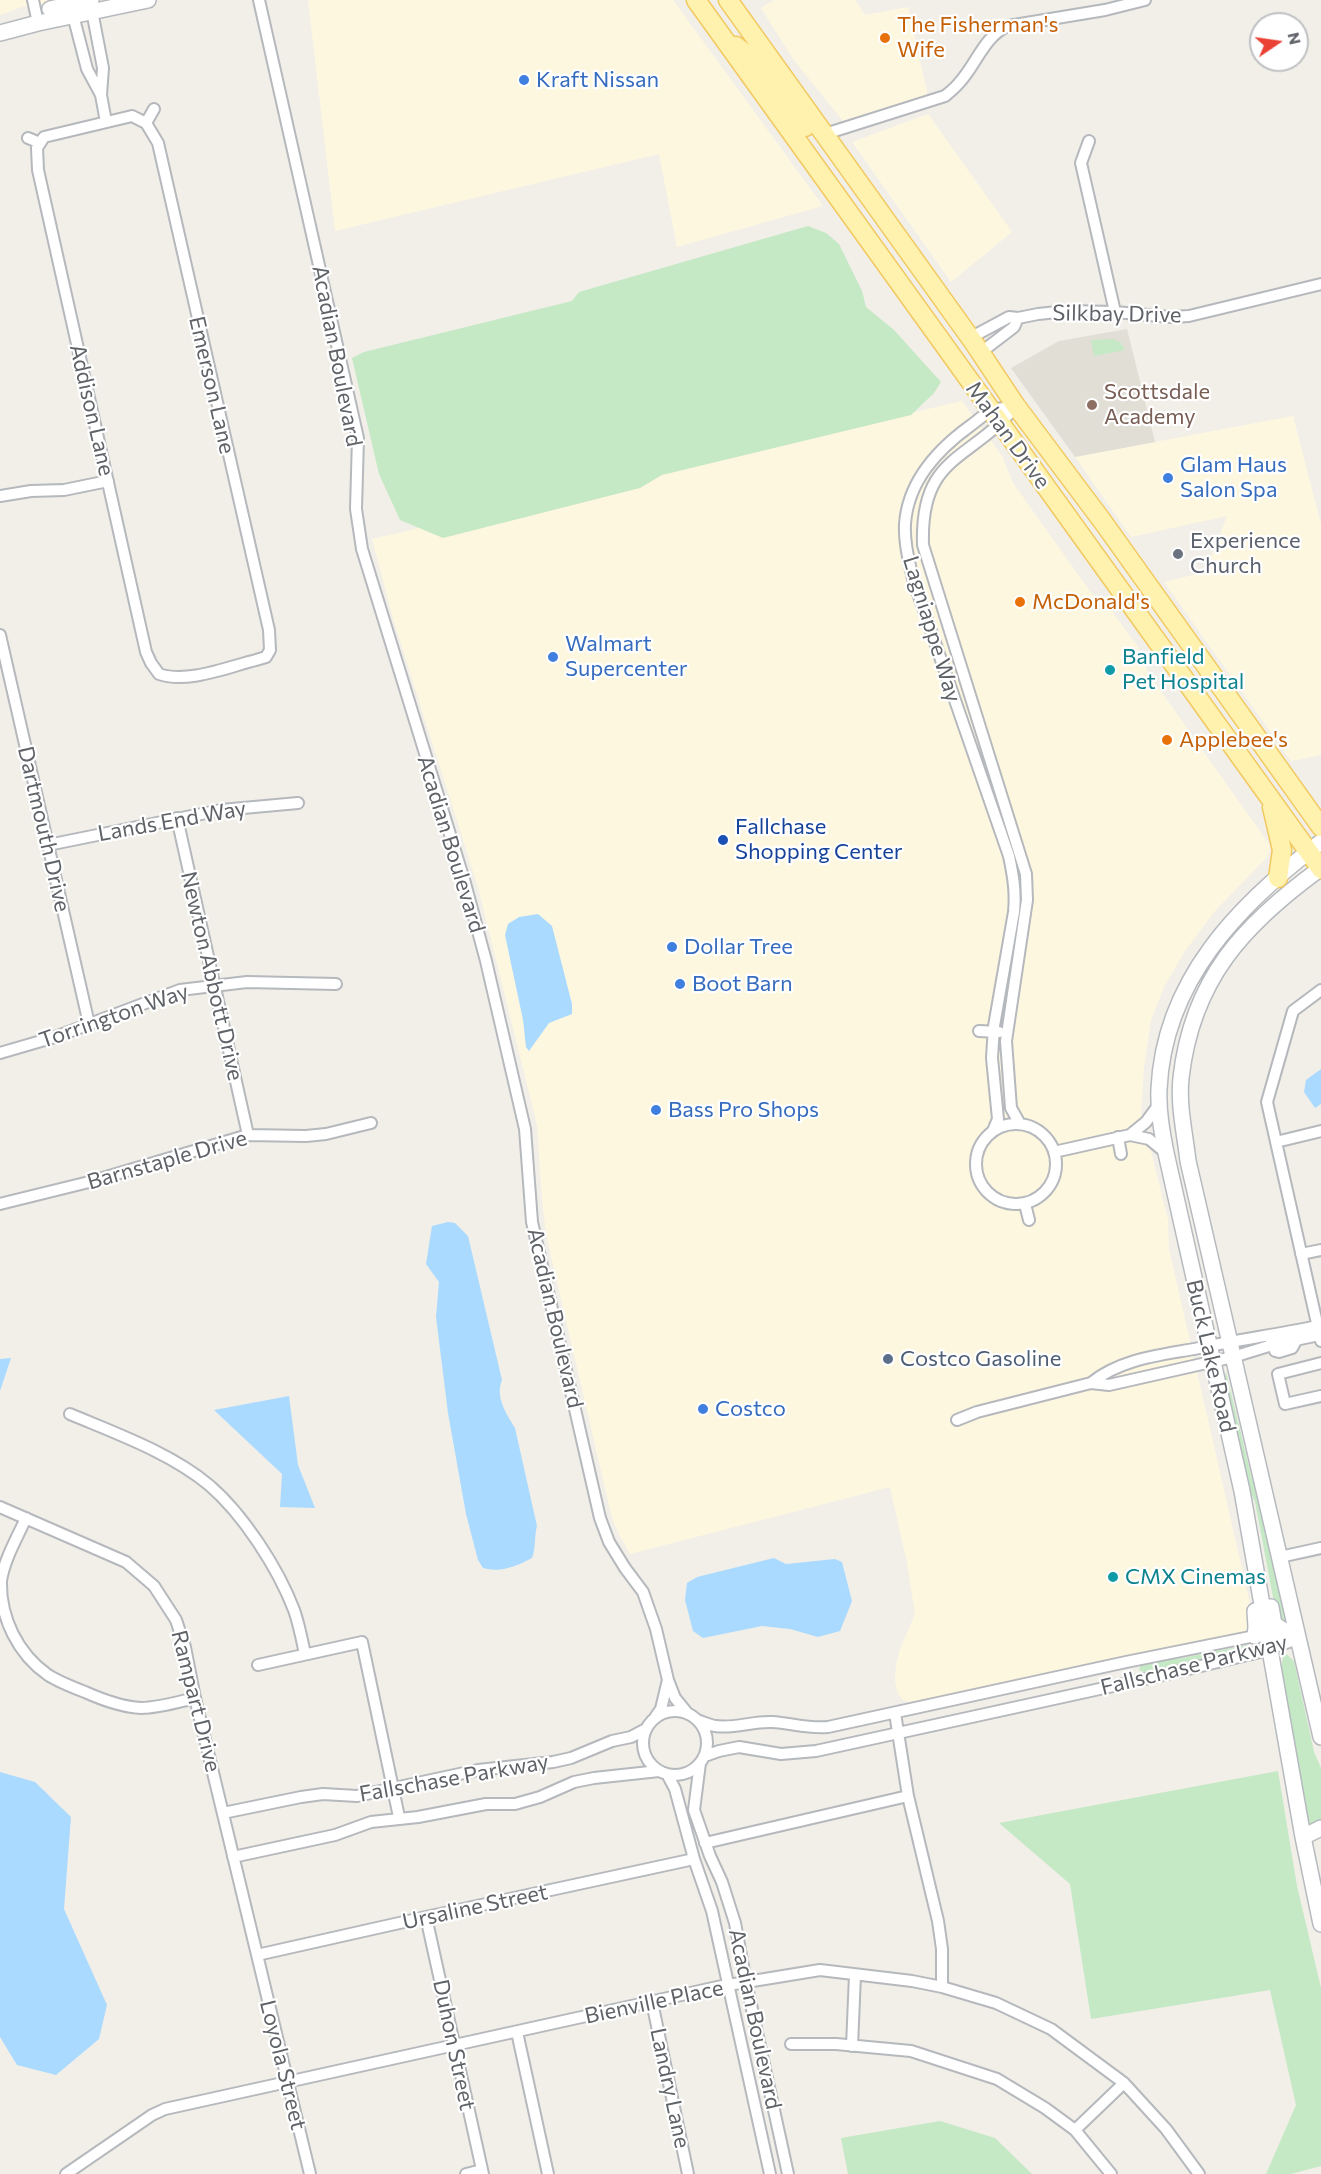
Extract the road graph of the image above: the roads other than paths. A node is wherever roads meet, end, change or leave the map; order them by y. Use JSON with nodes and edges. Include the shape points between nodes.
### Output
{"nodes":[{"id":1,"x":148,"y":0,"type":"edge"},
{"id":2,"x":259,"y":0,"type":"edge"},
{"id":3,"x":696,"y":0,"type":"edge"},
{"id":4,"x":728,"y":0,"type":"edge"},
{"id":5,"x":1145,"y":0,"type":"edge"},
{"id":6,"x":92,"y":5,"type":"edge"},
{"id":7,"x":36,"y":12,"type":"edge"},
{"id":8,"x":73,"y":15,"type":"junction"},
{"id":9,"x":0,"y":23,"type":"edge"},
{"id":10,"x":718,"y":31,"type":"junction"},
{"id":11,"x":0,"y":33,"type":"edge"},
{"id":12,"x":101,"y":95,"type":"junction"},
{"id":13,"x":154,"y":109,"type":"dead end"},
{"id":14,"x":106,"y":122,"type":"junction"},
{"id":15,"x":146,"y":123,"type":"junction"},
{"id":16,"x":825,"y":134,"type":"junction"},
{"id":17,"x":28,"y":138,"type":"dead end"},
{"id":18,"x":1089,"y":141,"type":"dead end"},
{"id":19,"x":40,"y":143,"type":"junction"},
{"id":20,"x":1321,"y":284,"type":"edge"},
{"id":21,"x":1115,"y":312,"type":"junction"},
{"id":22,"x":1018,"y":318,"type":"junction"},
{"id":23,"x":975,"y":345,"type":"junction"},
{"id":24,"x":1016,"y":406,"type":"junction"},
{"id":25,"x":996,"y":418,"type":"junction"},
{"id":26,"x":108,"y":481,"type":"junction"},
{"id":27,"x":0,"y":495,"type":"edge"},
{"id":28,"x":1125,"y":597,"type":"junction"},
{"id":29,"x":1157,"y":598,"type":"junction"},
{"id":30,"x":0,"y":635,"type":"edge"},
{"id":31,"x":961,"y":671,"type":"junction"},
{"id":32,"x":945,"y":675,"type":"junction"},
{"id":33,"x":156,"y":678,"type":"joint"},
{"id":34,"x":996,"y":777,"type":"junction"},
{"id":35,"x":982,"y":783,"type":"junction"},
{"id":36,"x":1269,"y":797,"type":"junction"},
{"id":37,"x":298,"y":803,"type":"dead end"},
{"id":38,"x":177,"y":818,"type":"junction"},
{"id":39,"x":1321,"y":827,"type":"edge"},
{"id":40,"x":48,"y":845,"type":"junction"},
{"id":41,"x":1315,"y":847,"type":"edge"},
{"id":42,"x":1321,"y":868,"type":"edge"},
{"id":43,"x":1278,"y":878,"type":"junction"},
{"id":44,"x":1027,"y":887,"type":"junction"},
{"id":45,"x":1014,"y":888,"type":"junction"},
{"id":46,"x":336,"y":984,"type":"dead end"},
{"id":47,"x":214,"y":985,"type":"junction"},
{"id":48,"x":1321,"y":990,"type":"edge"},
{"id":49,"x":89,"y":1024,"type":"junction"},
{"id":50,"x":979,"y":1031,"type":"dead end"},
{"id":51,"x":993,"y":1032,"type":"junction"},
{"id":52,"x":1007,"y":1032,"type":"junction"},
{"id":53,"x":0,"y":1053,"type":"edge"},
{"id":54,"x":1160,"y":1103,"type":"junction"},
{"id":55,"x":371,"y":1123,"type":"dead end"},
{"id":56,"x":1020,"y":1124,"type":"junction"},
{"id":57,"x":993,"y":1131,"type":"junction"},
{"id":58,"x":1321,"y":1131,"type":"edge"},
{"id":59,"x":248,"y":1135,"type":"junction"},
{"id":60,"x":1131,"y":1135,"type":"junction"},
{"id":61,"x":1118,"y":1137,"type":"junction"},
{"id":62,"x":1276,"y":1142,"type":"junction"},
{"id":63,"x":1054,"y":1152,"type":"junction"},
{"id":64,"x":1166,"y":1153,"type":"junction"},
{"id":65,"x":1121,"y":1154,"type":"dead end"},
{"id":66,"x":0,"y":1204,"type":"edge"},
{"id":67,"x":1025,"y":1204,"type":"junction"},
{"id":68,"x":1029,"y":1220,"type":"dead end"},
{"id":69,"x":1321,"y":1250,"type":"edge"},
{"id":70,"x":1301,"y":1254,"type":"junction"},
{"id":71,"x":1319,"y":1334,"type":"edge"},
{"id":72,"x":1271,"y":1340,"type":"junction"},
{"id":73,"x":1229,"y":1341,"type":"junction"},
{"id":74,"x":1210,"y":1354,"type":"junction"},
{"id":75,"x":1233,"y":1357,"type":"junction"},
{"id":76,"x":1321,"y":1364,"type":"edge"},
{"id":77,"x":1091,"y":1383,"type":"junction"},
{"id":78,"x":1321,"y":1396,"type":"edge"},
{"id":79,"x":70,"y":1414,"type":"dead end"},
{"id":80,"x":957,"y":1420,"type":"dead end"},
{"id":81,"x":1242,"y":1491,"type":"junction"},
{"id":82,"x":0,"y":1507,"type":"edge"},
{"id":83,"x":27,"y":1518,"type":"junction"},
{"id":84,"x":1321,"y":1548,"type":"edge"},
{"id":85,"x":1280,"y":1557,"type":"junction"},
{"id":86,"x":1297,"y":1639,"type":"junction"},
{"id":87,"x":1264,"y":1641,"type":"junction"},
{"id":88,"x":305,"y":1654,"type":"junction"},
{"id":89,"x":1126,"y":1662,"type":"junction"},
{"id":90,"x":258,"y":1665,"type":"dead end"},
{"id":91,"x":668,"y":1680,"type":"junction"},
{"id":92,"x":1130,"y":1682,"type":"junction"},
{"id":93,"x":195,"y":1698,"type":"junction"},
{"id":94,"x":895,"y":1713,"type":"junction"},
{"id":95,"x":692,"y":1717,"type":"junction"},
{"id":96,"x":650,"y":1725,"type":"junction"},
{"id":97,"x":898,"y":1733,"type":"junction"},
{"id":98,"x":1321,"y":1737,"type":"edge"},
{"id":99,"x":703,"y":1760,"type":"junction"},
{"id":100,"x":663,"y":1773,"type":"junction"},
{"id":101,"x":393,"y":1789,"type":"junction"},
{"id":102,"x":908,"y":1796,"type":"junction"},
{"id":103,"x":223,"y":1813,"type":"junction"},
{"id":104,"x":399,"y":1817,"type":"junction"},
{"id":105,"x":1321,"y":1828,"type":"edge"},
{"id":106,"x":1302,"y":1837,"type":"junction"},
{"id":107,"x":705,"y":1843,"type":"junction"},
{"id":108,"x":233,"y":1857,"type":"junction"},
{"id":109,"x":694,"y":1860,"type":"junction"},
{"id":110,"x":426,"y":1917,"type":"junction"},
{"id":111,"x":1321,"y":1924,"type":"edge"},
{"id":112,"x":257,"y":1956,"type":"junction"},
{"id":113,"x":855,"y":1974,"type":"junction"},
{"id":114,"x":746,"y":1983,"type":"junction"},
{"id":115,"x":729,"y":1985,"type":"junction"},
{"id":116,"x":942,"y":1987,"type":"junction"},
{"id":117,"x":652,"y":2002,"type":"junction"},
{"id":118,"x":517,"y":2032,"type":"junction"},
{"id":119,"x":791,"y":2044,"type":"dead end"},
{"id":120,"x":455,"y":2046,"type":"junction"},
{"id":121,"x":852,"y":2046,"type":"junction"},
{"id":122,"x":288,"y":2083,"type":"junction"},
{"id":123,"x":1124,"y":2083,"type":"junction"},
{"id":124,"x":1075,"y":2130,"type":"junction"},
{"id":125,"x":482,"y":2172,"type":"edge"},
{"id":126,"x":66,"y":2174,"type":"edge"},
{"id":127,"x":310,"y":2174,"type":"edge"},
{"id":128,"x":466,"y":2174,"type":"edge"},
{"id":129,"x":548,"y":2174,"type":"edge"},
{"id":130,"x":688,"y":2174,"type":"edge"},
{"id":131,"x":770,"y":2174,"type":"edge"},
{"id":132,"x":788,"y":2174,"type":"edge"},
{"id":133,"x":1111,"y":2174,"type":"edge"},
{"id":134,"x":1199,"y":2174,"type":"edge"}],
"edges":[{"from":1,"to":6,"type":"main road"},
{"from":2,"to":91,"type":"street","name":"Acadian Boulevard","via":[[358,438],[356,509],[362,549],[486,961],[525,1129],[532,1222],[600,1518],[609,1542],[644,1592]]},
{"from":3,"to":10,"type":"main road","name":"Mahan Drive"},
{"from":4,"to":16,"type":"main road","name":"Mahan Drive"},
{"from":5,"to":16,"type":"street","via":[[1008,26],[987,42],[960,83],[945,96]]},
{"from":6,"to":7,"type":"main road"},
{"from":6,"to":8,"type":"main road"},
{"from":6,"to":12,"type":"street","via":[[103,68]]},
{"from":7,"to":8,"type":"main road"},
{"from":7,"to":9,"type":"main road"},
{"from":7,"to":11,"type":"main road"},
{"from":8,"to":12,"type":"street","via":[[87,69]]},
{"from":10,"to":16,"type":"main road","via":[[758,63],[807,129]]},
{"from":10,"to":25,"type":"main road","name":"Mahan Drive"},
{"from":12,"to":14,"type":"street"},
{"from":13,"to":15,"type":"street"},
{"from":14,"to":15,"type":"street","via":[[132,116]]},
{"from":14,"to":19,"type":"street","via":[[44,137]]},
{"from":15,"to":33,"type":"street","name":"Emerson Lane","via":[[158,143],[275,652],[183,678]]},
{"from":16,"to":23,"type":"main road","name":"Mahan Drive"},
{"from":17,"to":19,"type":"street"},
{"from":18,"to":21,"type":"street","via":[[1081,163]]},
{"from":19,"to":26,"type":"street","name":"Addison Lane","via":[[38,170]]},
{"from":20,"to":21,"type":"street","name":"Silkbay Drive","via":[[1189,316]]},
{"from":21,"to":22,"type":"street","name":"Silkbay Drive","via":[[1068,310]]},
{"from":22,"to":23,"type":"street","via":[[1014,327]]},
{"from":22,"to":23,"type":"street","name":"Silkbay Drive","via":[[1002,320]]},
{"from":23,"to":24,"type":"main road","name":"Mahan Drive"},
{"from":24,"to":25,"type":"street","name":"Lagniappe Way"},
{"from":24,"to":25,"type":"street","name":"Lagniappe Way"},
{"from":24,"to":29,"type":"main road","name":"Mahan Drive"},
{"from":25,"to":28,"type":"main road","name":"Mahan Drive"},
{"from":25,"to":31,"type":"street","name":"Lagniappe Way","via":[[939,474],[922,519],[923,545]]},
{"from":25,"to":32,"type":"street","name":"Lagniappe Way","via":[[949,441],[924,469],[905,523],[913,579]]},
{"from":26,"to":27,"type":"street","via":[[64,490]]},
{"from":26,"to":33,"type":"street","name":"Addison Lane","via":[[146,652]]},
{"from":28,"to":29,"type":"main road","via":[[1148,602]]},
{"from":28,"to":36,"type":"main road","name":"Mahan Drive"},
{"from":29,"to":39,"type":"main road","name":"Mahan Drive"},
{"from":30,"to":40,"type":"street","name":"Dartmouth Drive"},
{"from":31,"to":32,"type":"street"},
{"from":31,"to":34,"type":"street","name":"Lagniappe Way"},
{"from":32,"to":35,"type":"street","name":"Lagniappe Way"},
{"from":34,"to":35,"type":"street"},
{"from":34,"to":44,"type":"street","name":"Lagniappe Way"},
{"from":35,"to":45,"type":"street","name":"Lagniappe Way","via":[[1009,856]]},
{"from":36,"to":41,"type":"main road","name":"Mahan Drive"},
{"from":36,"to":43,"type":"main road","via":[[1282,850]]},
{"from":37,"to":38,"type":"street","name":"Lands End Way"},
{"from":38,"to":40,"type":"street","name":"Lands End Way"},
{"from":38,"to":47,"type":"street","name":"Newton Abbott Drive"},
{"from":40,"to":49,"type":"street","name":"Dartmouth Drive"},
{"from":41,"to":42,"type":"main road","name":"Mahan Drive"},
{"from":41,"to":43,"type":"main road","name":"Buck Lake Road"},
{"from":42,"to":73,"type":"main road","name":"Buck Lake Road","via":[[1238,940],[1204,990],[1189,1036],[1180,1102],[1188,1161]]},
{"from":43,"to":54,"type":"main road","name":"Buck Lake Road","via":[[1232,921],[1205,955],[1184,991],[1169,1030]]},
{"from":44,"to":45,"type":"street"},
{"from":44,"to":52,"type":"street","name":"Lagniappe Way"},
{"from":45,"to":51,"type":"street","name":"Lagniappe Way","via":[[1014,912]]},
{"from":46,"to":47,"type":"street","name":"Torrington Way","via":[[278,981]]},
{"from":47,"to":49,"type":"street","name":"Torrington Way","via":[[180,990]]},
{"from":47,"to":59,"type":"street","name":"Newton Abbott Drive"},
{"from":48,"to":62,"type":"street","via":[[1293,1011],[1267,1102]]},
{"from":49,"to":53,"type":"street","name":"Torrington Way"},
{"from":50,"to":51,"type":"street"},
{"from":51,"to":52,"type":"street"},
{"from":51,"to":57,"type":"street","name":"Lagniappe Way","via":[[998,1119]]},
{"from":52,"to":56,"type":"street","name":"Lagniappe Way","via":[[1008,1089],[1012,1112]]},
{"from":54,"to":60,"type":"street"},
{"from":54,"to":64,"type":"main road","name":"Buck Lake Road"},
{"from":55,"to":59,"type":"street","name":"Barnstaple Drive","via":[[306,1136]]},
{"from":56,"to":57,"type":"street"},
{"from":56,"to":63,"type":"street","via":[[1045,1136]]},
{"from":57,"to":67,"type":"street","via":[[977,1153],[975,1167],[979,1180],[997,1200]]},
{"from":58,"to":62,"type":"street"},
{"from":59,"to":66,"type":"street","name":"Barnstaple Drive"},
{"from":60,"to":61,"type":"street"},
{"from":60,"to":64,"type":"street","via":[[1149,1139]]},
{"from":61,"to":63,"type":"street"},
{"from":61,"to":65,"type":"street"},
{"from":62,"to":70,"type":"street"},
{"from":63,"to":67,"type":"street","via":[[1053,1178],[1046,1190]]},
{"from":64,"to":74,"type":"main road","name":"Buck Lake Road"},
{"from":67,"to":68,"type":"street"},
{"from":69,"to":70,"type":"street"},
{"from":70,"to":71,"type":"street"},
{"from":71,"to":72,"type":"street"},
{"from":71,"to":72,"type":"street"},
{"from":72,"to":73,"type":"street"},
{"from":72,"to":75,"type":"street"},
{"from":73,"to":74,"type":"street"},
{"from":73,"to":75,"type":"main road","name":"Buck Lake Road"},
{"from":74,"to":75,"type":"street"},
{"from":74,"to":77,"type":"street","via":[[1109,1385]]},
{"from":74,"to":77,"type":"street","via":[[1137,1360],[1104,1372]]},
{"from":74,"to":81,"type":"main road","name":"Buck Lake Road"},
{"from":75,"to":85,"type":"main road","name":"Buck Lake Road"},
{"from":76,"to":78,"type":"street","via":[[1278,1374],[1285,1404]]},
{"from":77,"to":80,"type":"street"},
{"from":79,"to":88,"type":"street","via":[[175,1462],[209,1485],[237,1514],[280,1581],[294,1611]]},
{"from":81,"to":86,"type":"main road","via":[[1253,1506],[1274,1624]]},
{"from":81,"to":87,"type":"main road","name":"Buck Lake Road"},
{"from":82,"to":83,"type":"street","name":"Rampart Drive"},
{"from":83,"to":93,"type":"street","name":"Rampart Drive","via":[[126,1562],[154,1586],[176,1620]]},
{"from":83,"to":93,"type":"street","via":[[7,1562],[1,1599],[5,1622],[34,1664],[60,1681],[121,1706],[144,1708]]},
{"from":84,"to":85,"type":"street"},
{"from":85,"to":86,"type":"main road","name":"Buck Lake Road"},
{"from":86,"to":87,"type":"street","name":"Fallschase Parkway"},
{"from":86,"to":98,"type":"main road","name":"Buck Lake Road"},
{"from":87,"to":89,"type":"street","name":"Fallschase Parkway"},
{"from":87,"to":92,"type":"street","name":"Fallschase Parkway"},
{"from":87,"to":106,"type":"main road","name":"Buck Lake Road"},
{"from":88,"to":90,"type":"street"},
{"from":88,"to":101,"type":"street","via":[[362,1642]]},
{"from":89,"to":92,"type":"street"},
{"from":89,"to":94,"type":"street","name":"Fallschase Parkway"},
{"from":91,"to":95,"type":"street","name":"Acadian Boulevard","via":[[675,1698]]},
{"from":91,"to":96,"type":"street","name":"Acadian Boulevard","via":[[661,1709]]},
{"from":92,"to":97,"type":"street","name":"Fallschase Parkway"},
{"from":93,"to":103,"type":"street","name":"Rampart Drive"},
{"from":94,"to":95,"type":"street","name":"Fallschase Parkway","via":[[814,1728],[774,1722],[716,1726]]},
{"from":94,"to":97,"type":"street"},
{"from":95,"to":96,"type":"street","via":[[669,1712]]},
{"from":95,"to":99,"type":"street","via":[[707,1737]]},
{"from":96,"to":100,"type":"street","via":[[643,1745],[645,1753],[653,1767]]},
{"from":96,"to":101,"type":"street","name":"Fallschase Parkway","via":[[631,1737],[571,1758],[478,1770]]},
{"from":97,"to":99,"type":"street","name":"Fallschase Parkway","via":[[799,1754],[739,1747],[719,1751]]},
{"from":97,"to":102,"type":"street"},
{"from":99,"to":100,"type":"street","via":[[686,1774]]},
{"from":99,"to":107,"type":"street","name":"Acadian Boulevard","via":[[694,1810]]},
{"from":100,"to":104,"type":"street","name":"Fallschase Parkway","via":[[594,1778],[515,1804],[486,1804]]},
{"from":100,"to":109,"type":"street","name":"Acadian Boulevard","via":[[675,1788]]},
{"from":101,"to":103,"type":"street","name":"Fallschase Parkway","via":[[357,1796],[301,1797]]},
{"from":101,"to":104,"type":"street"},
{"from":102,"to":107,"type":"street"},
{"from":102,"to":116,"type":"street","via":[[938,1921]]},
{"from":103,"to":108,"type":"street","name":"Rampart Drive"},
{"from":104,"to":108,"type":"street","name":"Fallschase Parkway"},
{"from":105,"to":106,"type":"main road"},
{"from":106,"to":111,"type":"main road","name":"Buck Lake Road"},
{"from":107,"to":114,"type":"street","name":"Acadian Boulevard","via":[[735,1923]]},
{"from":108,"to":112,"type":"street","name":"Rampart Drive"},
{"from":109,"to":110,"type":"street","name":"Ursaline Street"},
{"from":109,"to":115,"type":"street","name":"Acadian Boulevard","via":[[712,1911]]},
{"from":110,"to":112,"type":"street","name":"Ursaline Street"},
{"from":110,"to":120,"type":"street","name":"Duhon Street"},
{"from":112,"to":122,"type":"street","name":"Loyola Street"},
{"from":113,"to":114,"type":"street","name":"Bienville Place","via":[[820,1971]]},
{"from":113,"to":116,"type":"street","name":"Bienville Place"},
{"from":113,"to":121,"type":"street"},
{"from":114,"to":115,"type":"street","name":"Bienville Place"},
{"from":114,"to":132,"type":"street","name":"Acadian Boulevard"},
{"from":115,"to":117,"type":"street","name":"Bienville Place"},
{"from":115,"to":131,"type":"street","name":"Acadian Boulevard"},
{"from":116,"to":123,"type":"street","name":"Bienville Place","via":[[996,2003],[1051,2029]]},
{"from":117,"to":118,"type":"street","name":"Bienville Place"},
{"from":117,"to":130,"type":"street","name":"Landry Lane"},
{"from":118,"to":120,"type":"street","name":"Bienville Place"},
{"from":118,"to":129,"type":"street"},
{"from":119,"to":121,"type":"street"},
{"from":120,"to":122,"type":"street","name":"Bienville Place"},
{"from":120,"to":125,"type":"street","name":"Duhon Street"},
{"from":121,"to":124,"type":"street","via":[[911,2051],[997,2079]]},
{"from":122,"to":126,"type":"street","name":"Bienville Place","via":[[165,2109]]},
{"from":122,"to":127,"type":"street","name":"Loyola Street"},
{"from":123,"to":124,"type":"street"},
{"from":123,"to":134,"type":"street","name":"Bienville Place","via":[[1166,2129]]},
{"from":124,"to":133,"type":"street"},
{"from":125,"to":128,"type":"street"}]}
